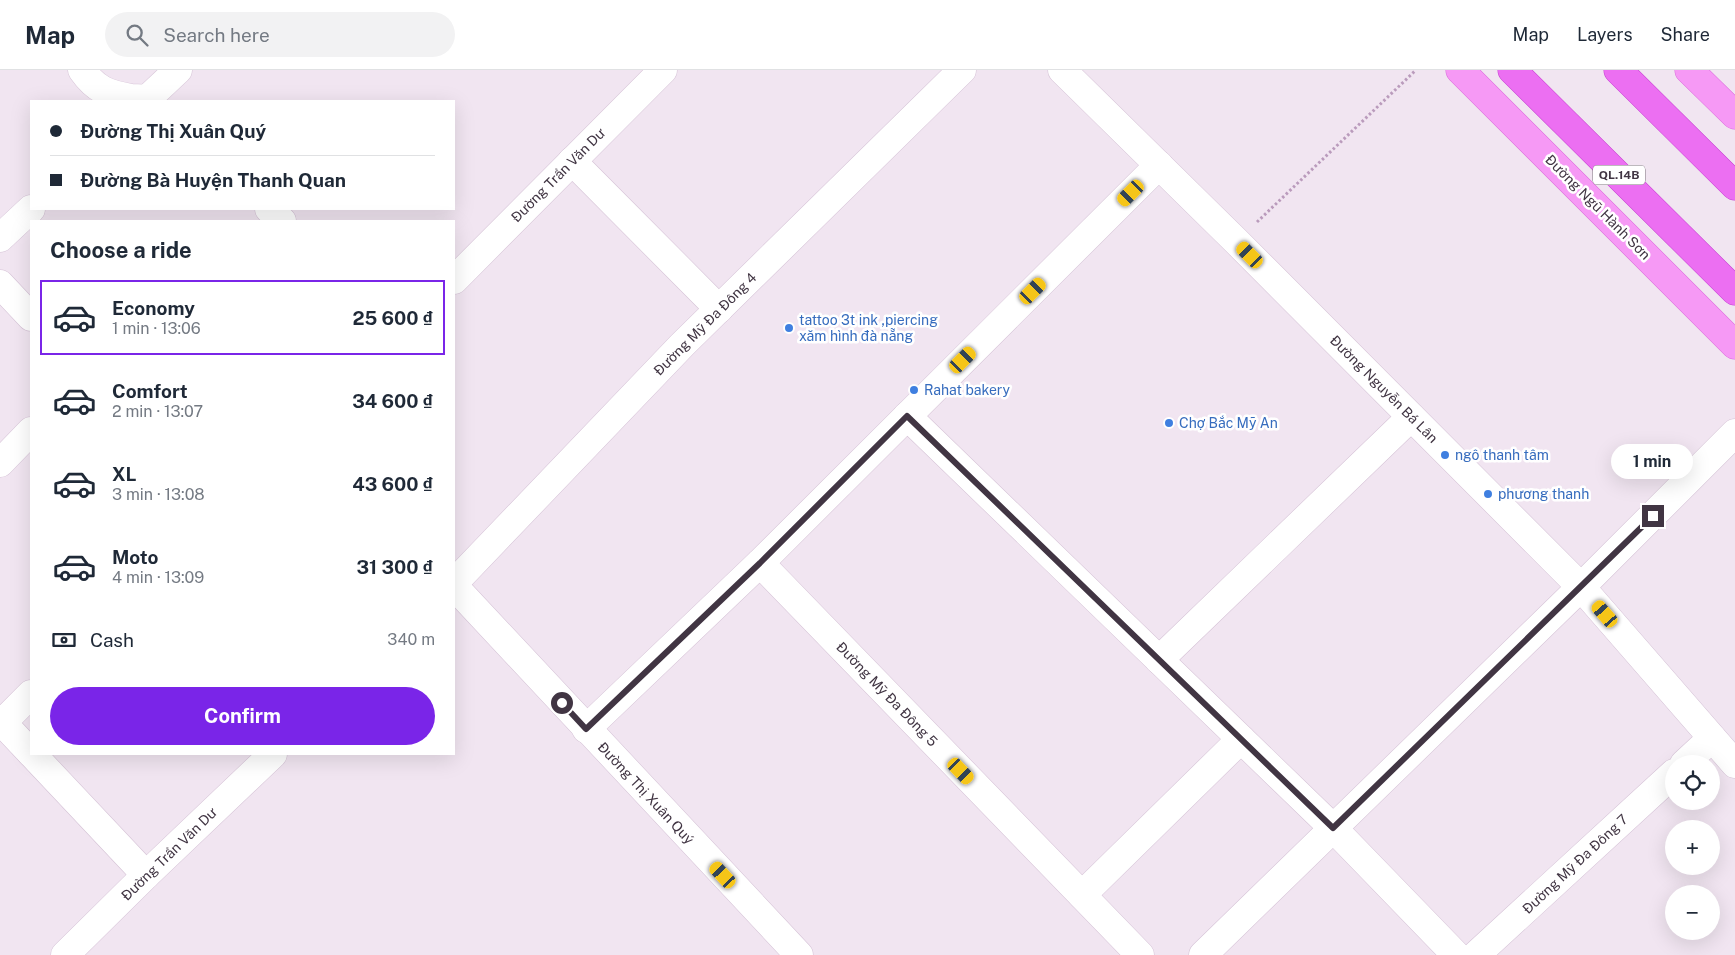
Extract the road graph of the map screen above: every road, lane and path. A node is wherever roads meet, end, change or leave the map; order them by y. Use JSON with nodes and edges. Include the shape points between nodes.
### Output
{"nodes":[{"id":1,"x":82,"y":70,"type":"edge"},
{"id":2,"x":178,"y":70,"type":"edge"},
{"id":3,"x":663,"y":70,"type":"edge"},
{"id":4,"x":962,"y":70,"type":"edge"},
{"id":5,"x":1062,"y":70,"type":"edge"},
{"id":6,"x":1416,"y":70,"type":"edge"},
{"id":7,"x":1460,"y":70,"type":"edge"},
{"id":8,"x":1512,"y":70,"type":"edge"},
{"id":9,"x":1618,"y":70,"type":"edge"},
{"id":10,"x":1689,"y":70,"type":"edge"},
{"id":11,"x":142,"y":100,"type":"edge"},
{"id":12,"x":149,"y":100,"type":"edge"},
{"id":13,"x":1735,"y":115,"type":"edge"},
{"id":14,"x":572,"y":161,"type":"junction"},
{"id":15,"x":1159,"y":165,"type":"junction"},
{"id":16,"x":1735,"y":186,"type":"edge"},
{"id":17,"x":30,"y":210,"type":"edge"},
{"id":18,"x":270,"y":210,"type":"edge"},
{"id":19,"x":281,"y":220,"type":"edge"},
{"id":20,"x":0,"y":238,"type":"edge"},
{"id":21,"x":1237,"y":242,"type":"junction"},
{"id":22,"x":455,"y":279,"type":"edge"},
{"id":23,"x":0,"y":284,"type":"edge"},
{"id":24,"x":1735,"y":291,"type":"edge"},
{"id":25,"x":719,"y":309,"type":"junction"},
{"id":26,"x":30,"y":317,"type":"edge"},
{"id":27,"x":1735,"y":345,"type":"edge"},
{"id":28,"x":907,"y":416,"type":"junction"},
{"id":29,"x":1411,"y":417,"type":"junction"},
{"id":30,"x":30,"y":432,"type":"edge"},
{"id":31,"x":1735,"y":433,"type":"edge"},
{"id":32,"x":0,"y":463,"type":"edge"},
{"id":33,"x":760,"y":563,"type":"junction"},
{"id":34,"x":455,"y":584,"type":"edge"},
{"id":35,"x":455,"y":586,"type":"edge"},
{"id":36,"x":1581,"y":587,"type":"junction"},
{"id":37,"x":1159,"y":660,"type":"junction"},
{"id":38,"x":30,"y":695,"type":"edge"},
{"id":39,"x":1,"y":723,"type":"edge"},
{"id":40,"x":586,"y":729,"type":"junction"},
{"id":41,"x":1712,"y":738,"type":"junction"},
{"id":42,"x":1241,"y":739,"type":"junction"},
{"id":43,"x":30,"y":753,"type":"edge"},
{"id":44,"x":32,"y":755,"type":"edge"},
{"id":45,"x":272,"y":755,"type":"edge"},
{"id":46,"x":1694,"y":755,"type":"edge"},
{"id":47,"x":1735,"y":764,"type":"edge"},
{"id":48,"x":1665,"y":781,"type":"edge"},
{"id":49,"x":1333,"y":828,"type":"junction"},
{"id":50,"x":146,"y":875,"type":"junction"},
{"id":51,"x":1082,"y":895,"type":"junction"},
{"id":52,"x":65,"y":955,"type":"edge"},
{"id":53,"x":799,"y":955,"type":"edge"},
{"id":54,"x":1140,"y":955,"type":"edge"},
{"id":55,"x":1202,"y":955,"type":"edge"},
{"id":56,"x":1456,"y":955,"type":"edge"},
{"id":57,"x":1476,"y":955,"type":"edge"}],
"edges":[{"from":1,"to":11,"type":"street","via":[[103,91]]},
{"from":2,"to":12,"type":"street"},
{"from":3,"to":14,"type":"street","name":"Đường Trần Văn Dư"},
{"from":4,"to":25,"type":"street","name":"Đường Mỹ Đa Đông 4"},
{"from":5,"to":15,"type":"street","name":"Đường Nguyễn Bá Lân"},
{"from":6,"to":21,"type":"path"},
{"from":7,"to":27,"type":"main road","name":"Đường Ngũ Hành Sơn"},
{"from":8,"to":24,"type":"highway","number":"QL.14B"},
{"from":9,"to":16,"type":"highway"},
{"from":10,"to":13,"type":"main road"},
{"from":14,"to":22,"type":"street","name":"Đường Trần Văn Dư"},
{"from":14,"to":25,"type":"street"},
{"from":15,"to":21,"type":"street","name":"Đường Nguyễn Bá Lân"},
{"from":15,"to":28,"type":"street"},
{"from":17,"to":20,"type":"street"},
{"from":18,"to":19,"type":"street"},
{"from":21,"to":29,"type":"street","name":"Đường Nguyễn Bá Lân"},
{"from":23,"to":26,"type":"street"},
{"from":25,"to":34,"type":"street","name":"Đường Mỹ Đa Đông 4"},
{"from":28,"to":33,"type":"street"},
{"from":28,"to":37,"type":"street"},
{"from":29,"to":36,"type":"street","name":"Đường Nguyễn Bá Lân"},
{"from":29,"to":37,"type":"street"},
{"from":30,"to":32,"type":"street"},
{"from":31,"to":36,"type":"street"},
{"from":33,"to":40,"type":"street"},
{"from":33,"to":51,"type":"street","name":"Đường Mỹ Đa Đông 5"},
{"from":35,"to":40,"type":"street","name":"Đường Thị Xuân Quý"},
{"from":36,"to":41,"type":"street","name":"Đường Nguyễn Bá Lân"},
{"from":36,"to":49,"type":"street"},
{"from":37,"to":42,"type":"street"},
{"from":38,"to":39,"type":"street"},
{"from":39,"to":43,"type":"street"},
{"from":40,"to":53,"type":"street","name":"Đường Thị Xuân Quý"},
{"from":41,"to":46,"type":"street"},
{"from":41,"to":47,"type":"street","name":"Đường Nguyễn Bá Lân"},
{"from":42,"to":49,"type":"street"},
{"from":42,"to":51,"type":"street"},
{"from":44,"to":50,"type":"street"},
{"from":45,"to":50,"type":"street","name":"Đường Trần Văn Dư"},
{"from":48,"to":57,"type":"street","name":"Đường Mỹ Đa Đông 7"},
{"from":49,"to":55,"type":"street"},
{"from":49,"to":56,"type":"street"},
{"from":50,"to":52,"type":"street","name":"Đường Trần Văn Dư"},
{"from":51,"to":54,"type":"street","name":"Đường Mỹ Đa Đông 5"}]}
